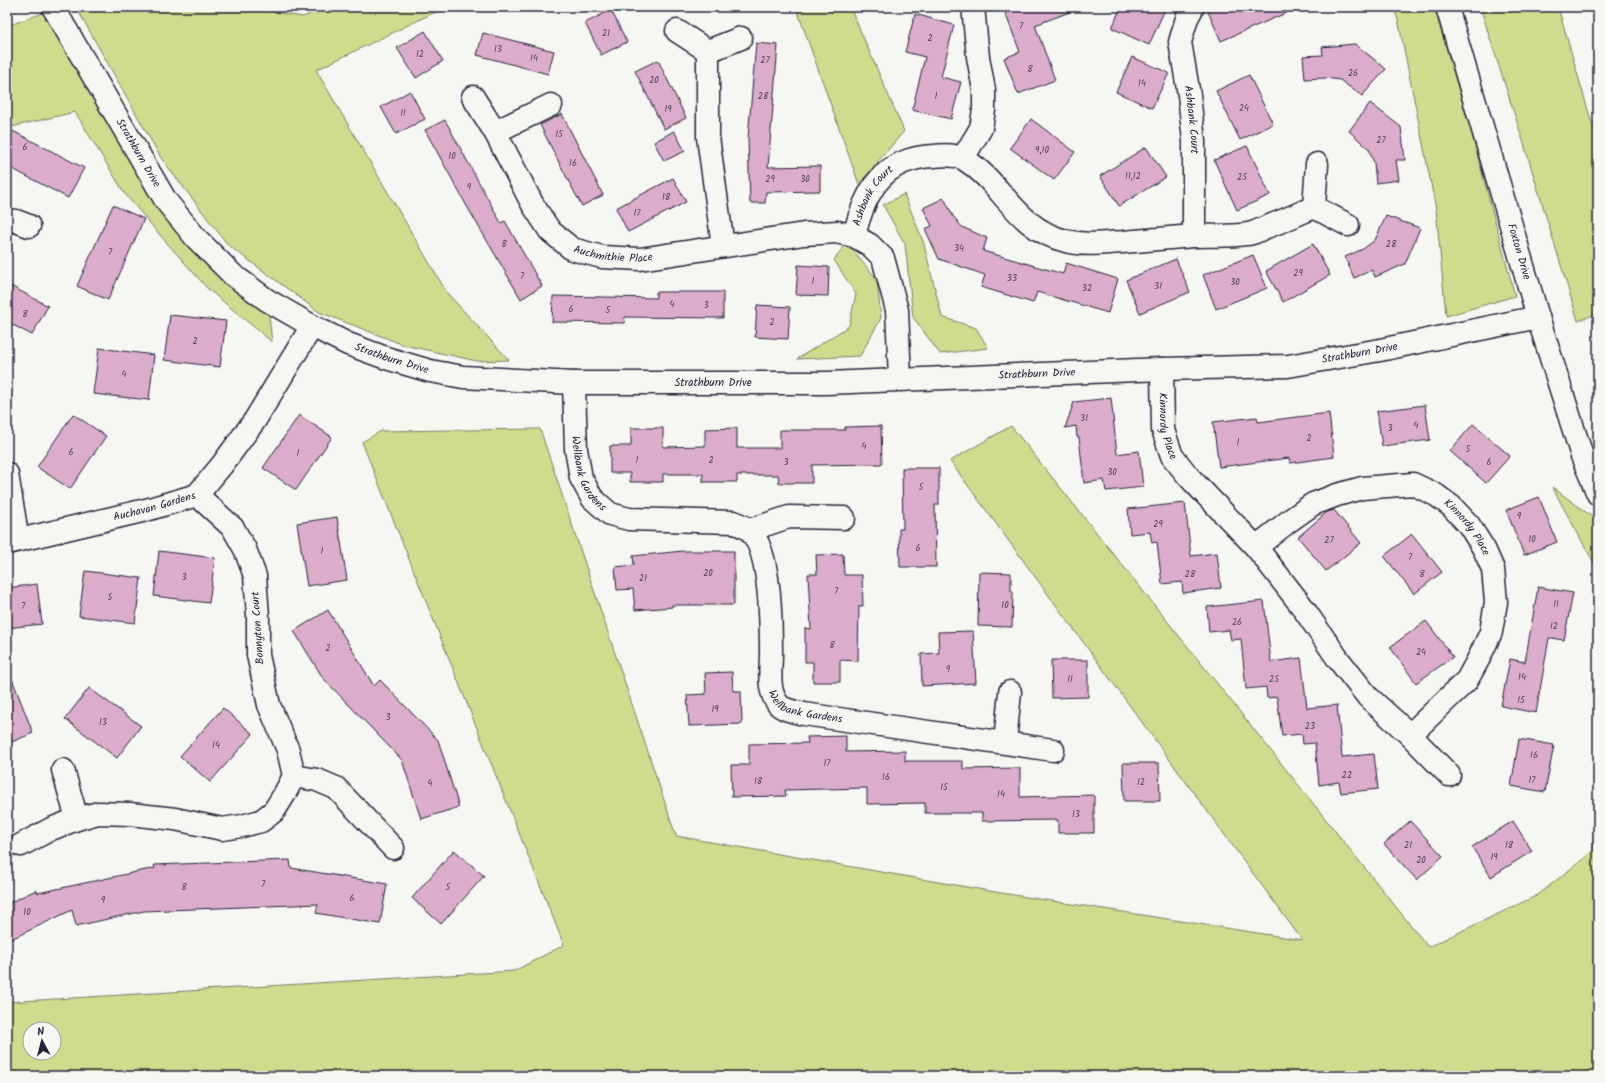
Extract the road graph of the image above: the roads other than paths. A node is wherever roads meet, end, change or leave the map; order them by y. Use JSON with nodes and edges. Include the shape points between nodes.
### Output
{"nodes":[{"id":1,"x":53,"y":7,"type":"edge"},
{"id":2,"x":973,"y":7,"type":"edge"},
{"id":3,"x":1193,"y":7,"type":"edge"},
{"id":4,"x":1447,"y":7,"type":"edge"},
{"id":5,"x":677,"y":31,"type":"dead end"},
{"id":6,"x":741,"y":38,"type":"dead end"},
{"id":7,"x":708,"y":52,"type":"junction"},
{"id":8,"x":473,"y":97,"type":"dead end"},
{"id":9,"x":551,"y":105,"type":"dead end"},
{"id":10,"x":495,"y":132,"type":"junction"},
{"id":11,"x":963,"y":158,"type":"junction"},
{"id":12,"x":1317,"y":164,"type":"dead end"},
{"id":13,"x":1314,"y":207,"type":"junction"},
{"id":14,"x":7,"y":220,"type":"edge"},
{"id":15,"x":1348,"y":225,"type":"dead end"},
{"id":16,"x":29,"y":226,"type":"dead end"},
{"id":17,"x":854,"y":236,"type":"junction"},
{"id":18,"x":1194,"y":236,"type":"junction"},
{"id":19,"x":723,"y":246,"type":"junction"},
{"id":20,"x":1538,"y":317,"type":"junction"},
{"id":21,"x":312,"y":326,"type":"junction"},
{"id":22,"x":1162,"y":369,"type":"junction"},
{"id":23,"x":900,"y":379,"type":"junction"},
{"id":24,"x":574,"y":383,"type":"junction"},
{"id":25,"x":7,"y":474,"type":"edge"},
{"id":26,"x":1598,"y":494,"type":"edge"},
{"id":27,"x":196,"y":495,"type":"junction"},
{"id":28,"x":844,"y":518,"type":"dead end"},
{"id":29,"x":750,"y":530,"type":"junction"},
{"id":30,"x":12,"y":542,"type":"edge"},
{"id":31,"x":1256,"y":547,"type":"junction"},
{"id":32,"x":1010,"y":692,"type":"dead end"},
{"id":33,"x":1410,"y":735,"type":"junction"},
{"id":34,"x":1005,"y":742,"type":"junction"},
{"id":35,"x":1052,"y":750,"type":"dead end"},
{"id":36,"x":62,"y":770,"type":"dead end"},
{"id":37,"x":1449,"y":775,"type":"dead end"},
{"id":38,"x":294,"y":776,"type":"junction"},
{"id":39,"x":77,"y":819,"type":"junction"},
{"id":40,"x":21,"y":845,"type":"dead end"},
{"id":41,"x":393,"y":848,"type":"dead end"}],
"edges":[{"from":1,"to":21,"type":"street","name":"Strathburn Drive","via":[[166,201],[196,238],[233,275],[267,300]]},
{"from":2,"to":11,"type":"street","via":[[984,90],[984,110],[981,128]]},
{"from":3,"to":18,"type":"street","name":"Ashbank Court","via":[[1180,42],[1194,141]]},
{"from":4,"to":20,"type":"street","name":"Foxton Drive"},
{"from":5,"to":7,"type":"street"},
{"from":6,"to":7,"type":"street"},
{"from":7,"to":19,"type":"street","via":[[708,137]]},
{"from":8,"to":10,"type":"street","name":"Auchmithie Place"},
{"from":9,"to":10,"type":"street"},
{"from":10,"to":19,"type":"street","name":"Auchmithie Place","via":[[533,205],[550,231],[572,249],[602,257],[640,259]]},
{"from":11,"to":17,"type":"street","name":"Ashbank Court","via":[[926,156],[903,162],[887,171],[871,190],[860,211]]},
{"from":11,"to":18,"type":"street","via":[[985,177],[1023,218],[1049,236],[1089,245]]},
{"from":12,"to":13,"type":"street"},
{"from":13,"to":15,"type":"street"},
{"from":13,"to":18,"type":"street","via":[[1248,234]]},
{"from":14,"to":16,"type":"street"},
{"from":17,"to":19,"type":"street","name":"Auchmithie Place","via":[[837,232],[804,234]]},
{"from":17,"to":23,"type":"street","name":"Ashbank Court","via":[[870,245],[884,258],[897,310]]},
{"from":20,"to":22,"type":"street","name":"Strathburn Drive","via":[[1288,366]]},
{"from":20,"to":26,"type":"street","name":"Foxton Drive","via":[[1582,456]]},
{"from":21,"to":24,"type":"street","name":"Strathburn Drive","via":[[348,344],[430,371],[470,378]]},
{"from":21,"to":27,"type":"street","name":"Auchavan Gardens","via":[[255,420]]},
{"from":22,"to":23,"type":"street","name":"Strathburn Drive"},
{"from":22,"to":31,"type":"street","name":"Kinnordy Place","via":[[1162,430],[1172,456]]},
{"from":23,"to":24,"type":"street","name":"Strathburn Drive","via":[[827,383]]},
{"from":24,"to":29,"type":"street","name":"Wellbank Gardens","via":[[576,449],[581,478],[592,498],[610,514],[629,519],[734,522]]},
{"from":25,"to":30,"type":"street"},
{"from":27,"to":30,"type":"street","name":"Auchavan Gardens","via":[[146,510]]},
{"from":27,"to":38,"type":"street","name":"Bonnyton Court","via":[[233,528],[245,549],[255,576],[258,655],[269,705],[288,750]]},
{"from":28,"to":29,"type":"street","via":[[789,517]]},
{"from":29,"to":34,"type":"street","name":"Wellbank Gardens","via":[[759,544],[765,568],[770,620],[771,682],[779,705],[804,714]]},
{"from":31,"to":33,"type":"street","name":"Kinnordy Place","via":[[1368,697]]},
{"from":31,"to":33,"type":"street","name":"Kinnordy Place","via":[[1313,504],[1362,488],[1413,484],[1436,495],[1469,525],[1493,569],[1496,602],[1491,632],[1467,680]]},
{"from":32,"to":34,"type":"street"},
{"from":33,"to":37,"type":"street","name":"Kinnordy Place"},
{"from":34,"to":35,"type":"street","name":"Wellbank Gardens"},
{"from":36,"to":39,"type":"street"},
{"from":38,"to":39,"type":"street","via":[[274,811],[261,822],[242,826],[222,829],[175,819],[130,814],[98,813]]},
{"from":38,"to":41,"type":"street","via":[[317,780],[336,788]]},
{"from":39,"to":40,"type":"street"}]}
